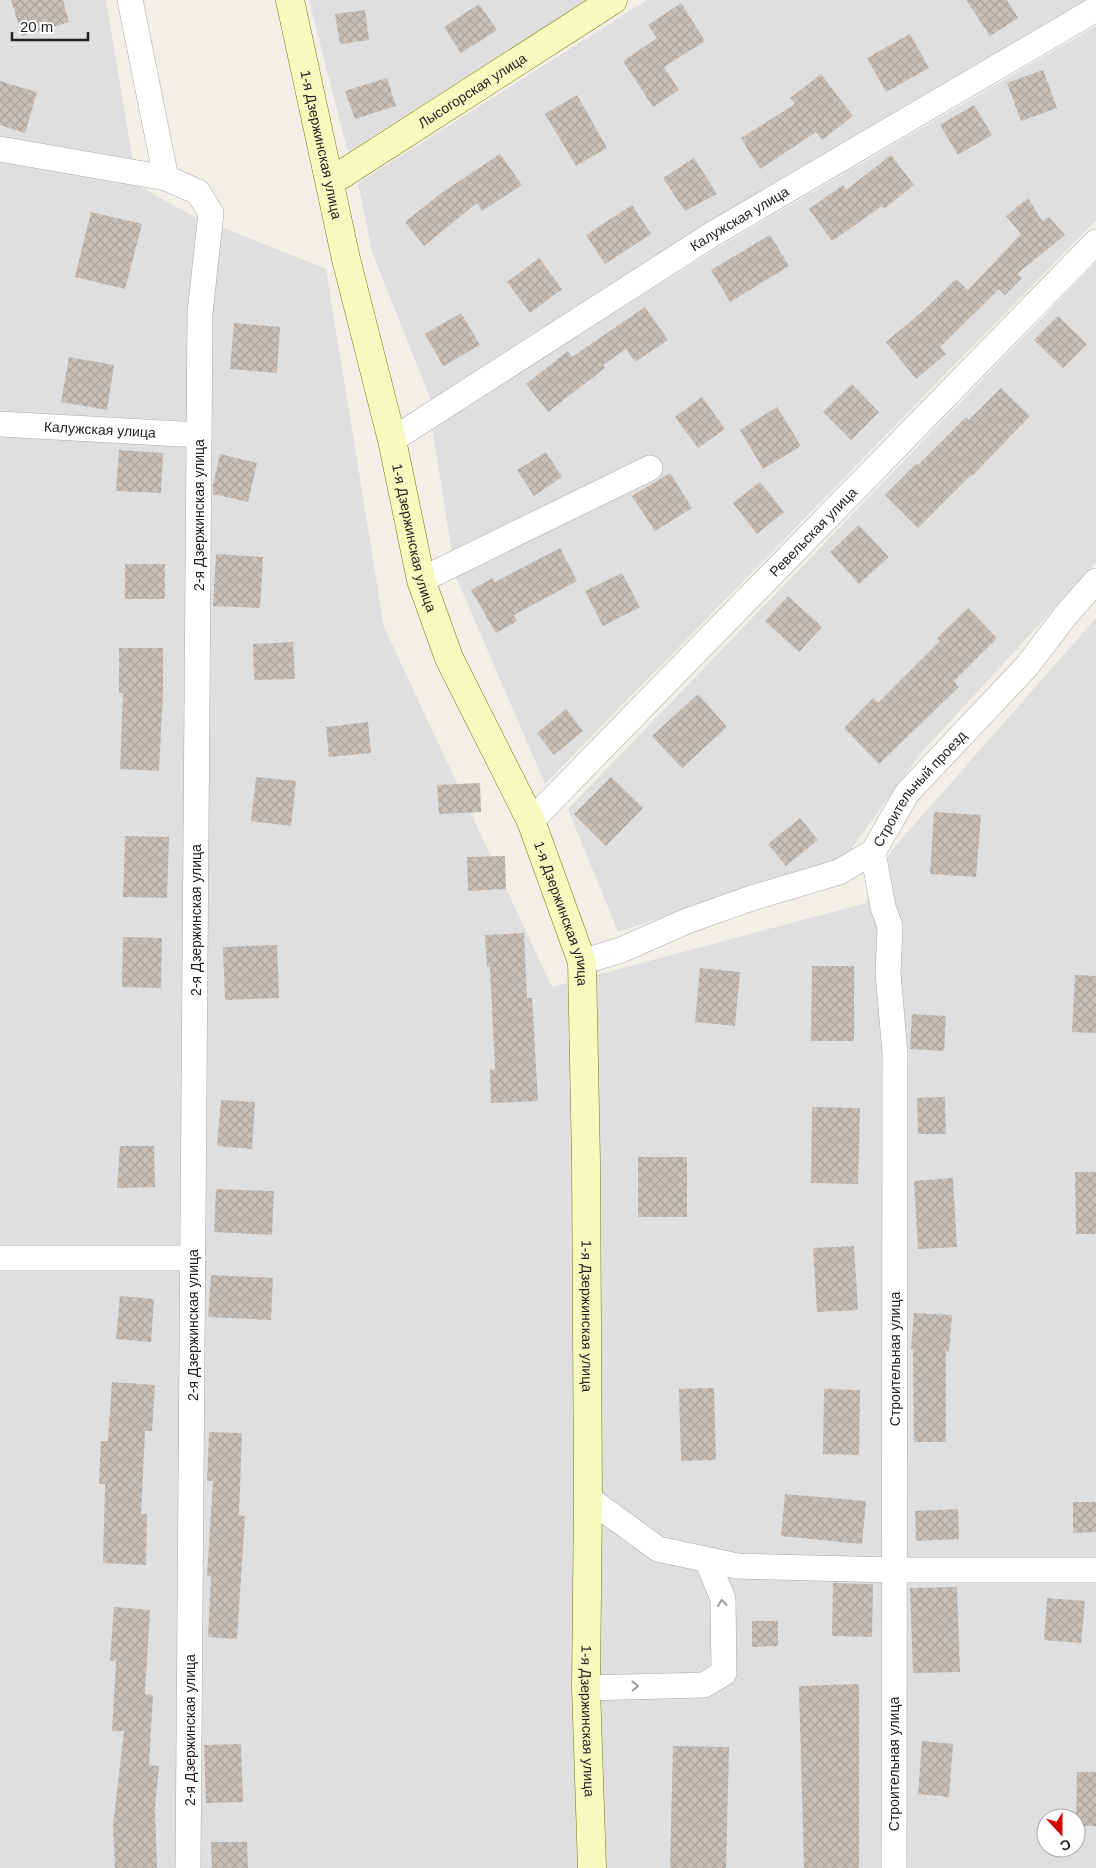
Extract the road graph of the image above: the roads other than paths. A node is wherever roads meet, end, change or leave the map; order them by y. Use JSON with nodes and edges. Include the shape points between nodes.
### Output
{"nodes":[{"id":1,"x":130,"y":0,"type":"edge"},
{"id":2,"x":290,"y":0,"type":"edge"},
{"id":3,"x":614,"y":0,"type":"edge"},
{"id":4,"x":1096,"y":9,"type":"edge"},
{"id":5,"x":0,"y":150,"type":"edge"},
{"id":6,"x":166,"y":178,"type":"junction"},
{"id":7,"x":330,"y":182,"type":"junction"},
{"id":8,"x":1096,"y":242,"type":"edge"},
{"id":9,"x":0,"y":424,"type":"edge"},
{"id":10,"x":199,"y":436,"type":"junction"},
{"id":11,"x":392,"y":440,"type":"junction"},
{"id":12,"x":650,"y":468,"type":"dead end"},
{"id":13,"x":421,"y":580,"type":"junction"},
{"id":14,"x":1096,"y":582,"type":"edge"},
{"id":15,"x":530,"y":821,"type":"junction"},
{"id":16,"x":874,"y":852,"type":"junction"},
{"id":17,"x":582,"y":962,"type":"junction"},
{"id":18,"x":0,"y":1258,"type":"edge"},
{"id":19,"x":193,"y":1258,"type":"junction"},
{"id":20,"x":588,"y":1498,"type":"junction"},
{"id":21,"x":707,"y":1560,"type":"junction"},
{"id":22,"x":894,"y":1570,"type":"junction"},
{"id":23,"x":1096,"y":1570,"type":"edge"},
{"id":24,"x":586,"y":1688,"type":"junction"},
{"id":25,"x":188,"y":1868,"type":"edge"},
{"id":26,"x":592,"y":1868,"type":"edge"},
{"id":27,"x":894,"y":1868,"type":"edge"}],
"edges":[{"from":1,"to":6,"type":"street"},
{"from":2,"to":7,"type":"street","name":"1-я Дзержинская улица"},
{"from":3,"to":7,"type":"street","name":"Лысогорская улица"},
{"from":4,"to":11,"type":"street","name":"Калужская улица","via":[[711,235]]},
{"from":5,"to":6,"type":"street"},
{"from":6,"to":10,"type":"street","name":"2-я Дзержинская улица","via":[[198,192],[211,213],[200,312]]},
{"from":7,"to":11,"type":"street","name":"1-я Дзержинская улица"},
{"from":8,"to":15,"type":"street","name":"Ревельская улица"},
{"from":9,"to":10,"type":"street","name":"Калужская улица"},
{"from":10,"to":19,"type":"street","name":"2-я Дзержинская улица"},
{"from":11,"to":13,"type":"street","name":"1-я Дзержинская улица"},
{"from":12,"to":13,"type":"street"},
{"from":13,"to":15,"type":"street","name":"1-я Дзержинская улица","via":[[449,658]]},
{"from":14,"to":16,"type":"street","name":"Строительный проезд","via":[[1027,666],[907,793]]},
{"from":15,"to":17,"type":"street","name":"1-я Дзержинская улица"},
{"from":16,"to":17,"type":"street","name":"Строительный проезд","via":[[839,872],[687,920],[621,950]]},
{"from":16,"to":22,"type":"street","name":"Строительная улица","via":[[883,907],[890,926],[888,973],[895,1053]]},
{"from":17,"to":20,"type":"street","name":"1-я Дзержинская улица"},
{"from":18,"to":19,"type":"street"},
{"from":19,"to":25,"type":"street","name":"2-я Дзержинская улица"},
{"from":20,"to":21,"type":"street","via":[[658,1549]]},
{"from":20,"to":24,"type":"street","name":"1-я Дзержинская улица"},
{"from":21,"to":22,"type":"street","via":[[737,1566]]},
{"from":24,"to":21,"type":"street","one_way":true,"via":[[704,1685],[724,1673],[723,1599]]},
{"from":22,"to":23,"type":"street"},
{"from":22,"to":27,"type":"street","name":"Строительная улица"},
{"from":24,"to":26,"type":"street","name":"1-я Дзержинская улица"}]}
